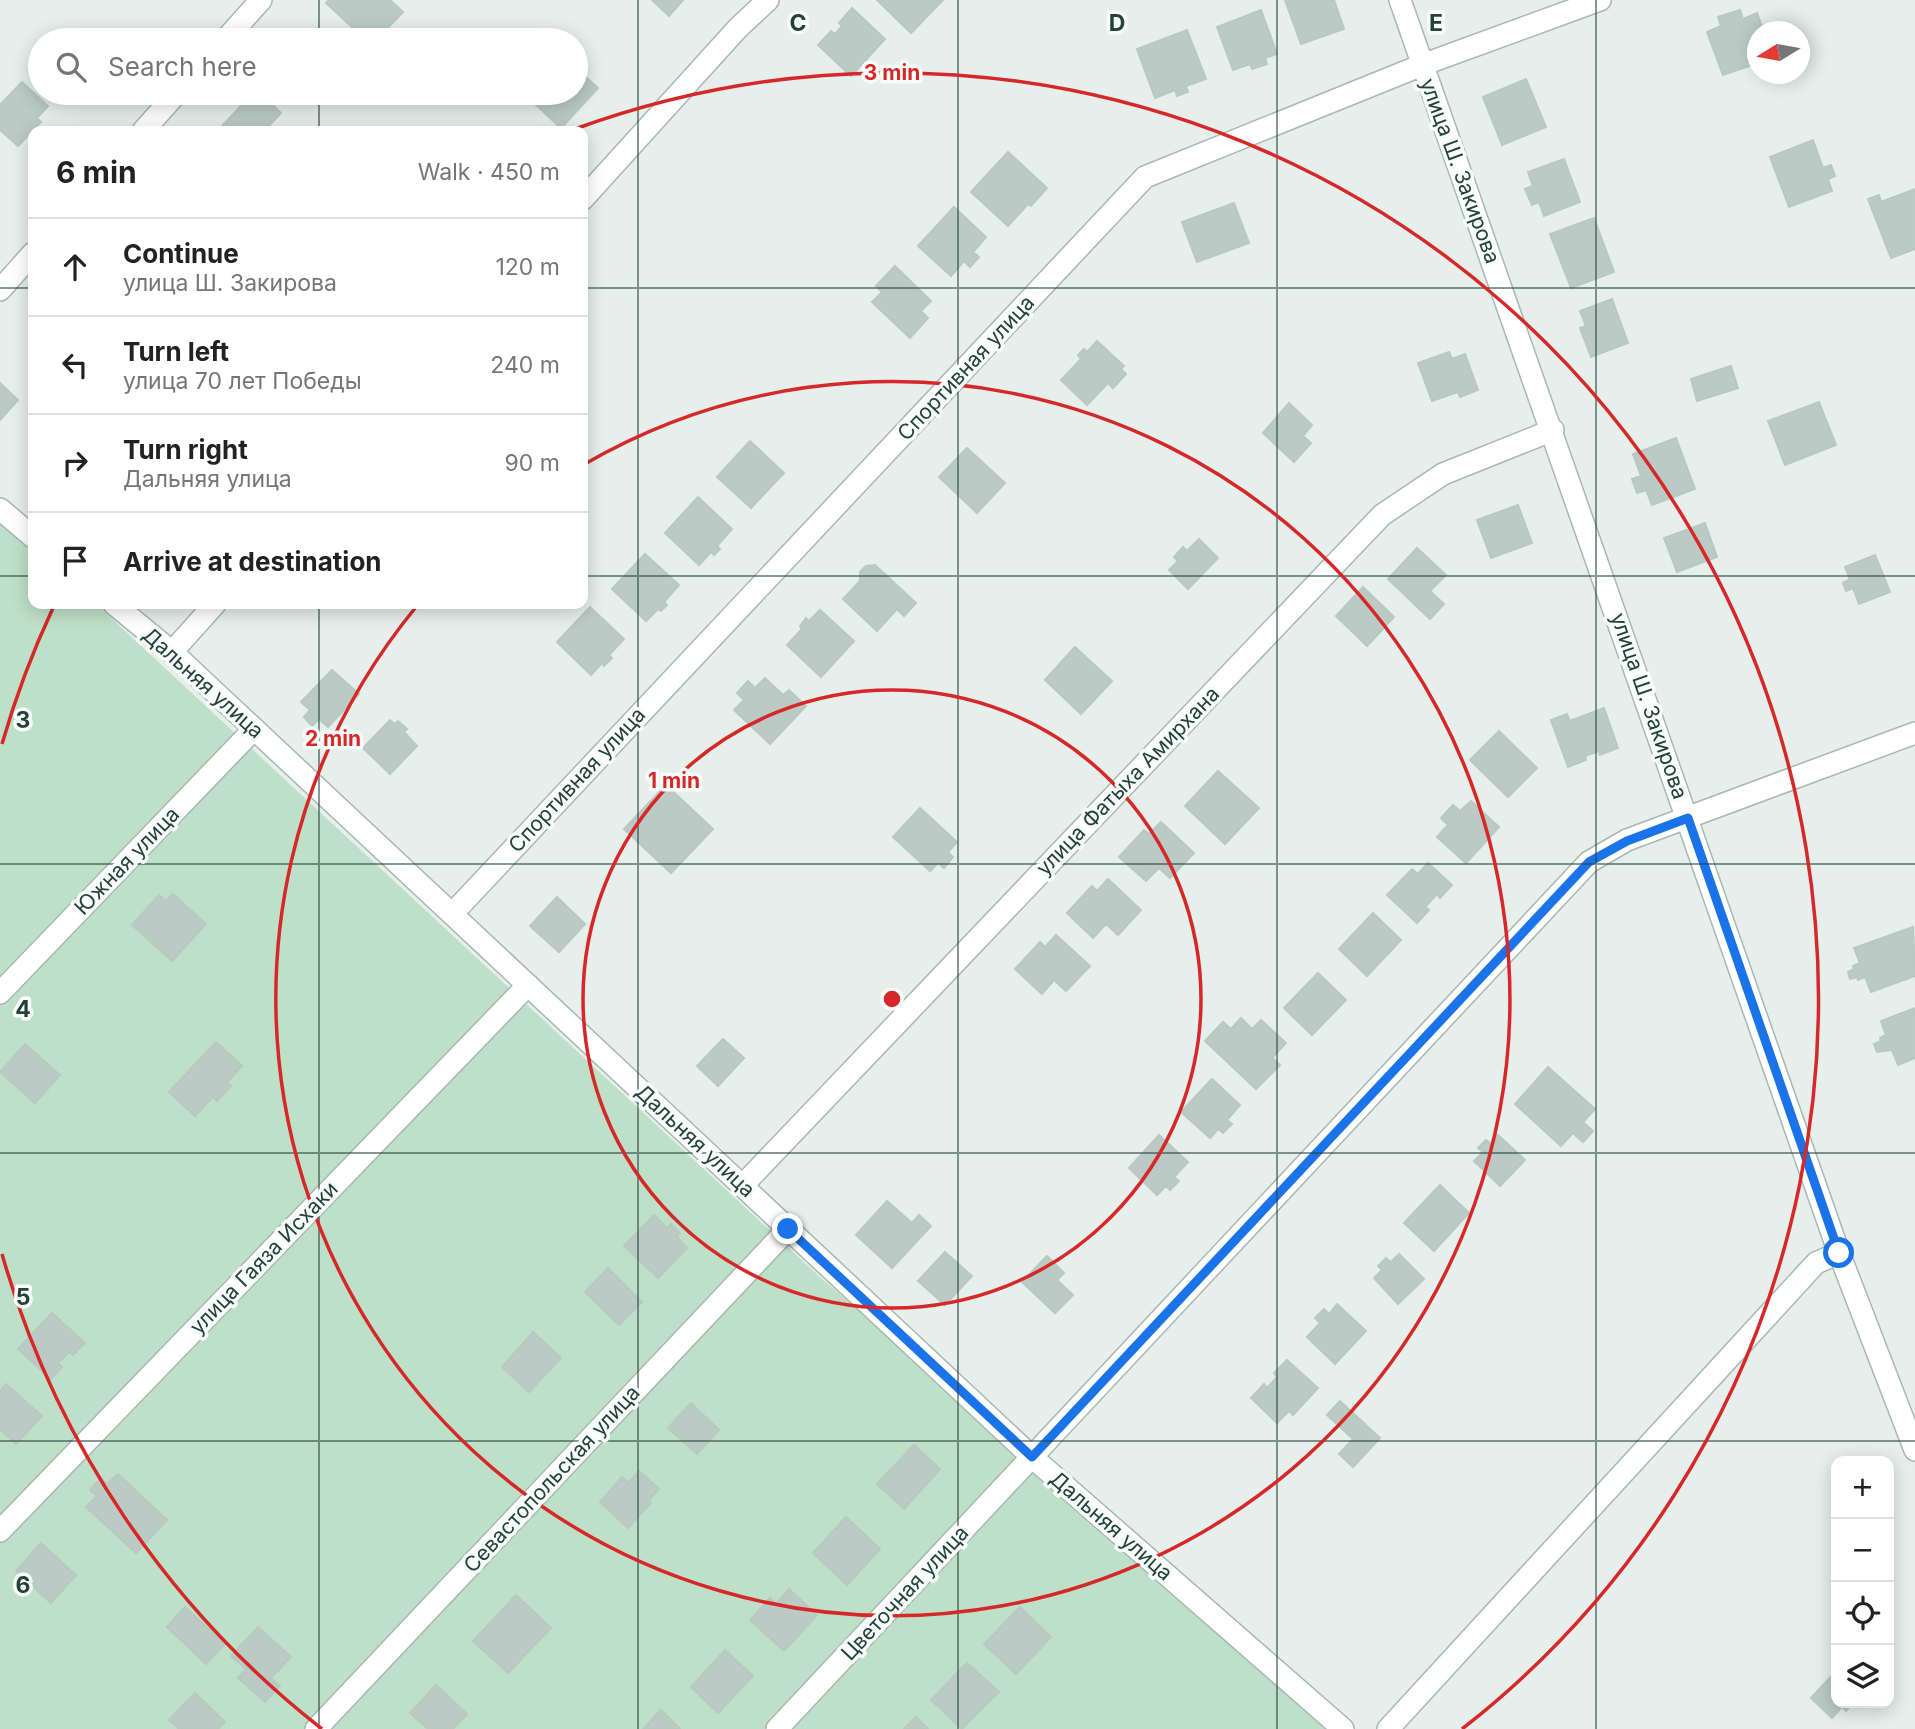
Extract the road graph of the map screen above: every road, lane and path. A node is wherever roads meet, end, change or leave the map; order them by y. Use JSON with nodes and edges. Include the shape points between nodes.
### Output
{"nodes":[{"id":1,"x":261,"y":0,"type":"edge"},
{"id":2,"x":768,"y":0,"type":"edge"},
{"id":3,"x":1400,"y":0,"type":"edge"},
{"id":4,"x":1600,"y":0,"type":"edge"},
{"id":5,"x":236,"y":28,"type":"edge"},
{"id":6,"x":1422,"y":65,"type":"junction"},
{"id":7,"x":166,"y":105,"type":"edge"},
{"id":8,"x":147,"y":126,"type":"edge"},
{"id":9,"x":588,"y":193,"type":"edge"},
{"id":10,"x":28,"y":259,"type":"edge"},
{"id":11,"x":0,"y":290,"type":"edge"},
{"id":12,"x":1553,"y":430,"type":"junction"},
{"id":13,"x":0,"y":509,"type":"edge"},
{"id":14,"x":28,"y":533,"type":"edge"},
{"id":15,"x":120,"y":609,"type":"edge"},
{"id":16,"x":211,"y":609,"type":"edge"},
{"id":17,"x":172,"y":652,"type":"junction"},
{"id":18,"x":254,"y":729,"type":"junction"},
{"id":19,"x":1915,"y":733,"type":"edge"},
{"id":20,"x":1688,"y":818,"type":"junction"},
{"id":21,"x":452,"y":914,"type":"junction"},
{"id":22,"x":527,"y":985,"type":"junction"},
{"id":23,"x":0,"y":993,"type":"edge"},
{"id":24,"x":743,"y":1186,"type":"junction"},
{"id":25,"x":788,"y":1229,"type":"junction"},
{"id":26,"x":1839,"y":1253,"type":"junction"},
{"id":27,"x":1915,"y":1450,"type":"edge"},
{"id":28,"x":1032,"y":1457,"type":"junction"},
{"id":29,"x":0,"y":1531,"type":"edge"},
{"id":30,"x":316,"y":1729,"type":"edge"},
{"id":31,"x":777,"y":1729,"type":"edge"},
{"id":32,"x":1343,"y":1729,"type":"edge"},
{"id":33,"x":1388,"y":1729,"type":"edge"}],
"edges":[{"from":1,"to":5,"type":"street"},
{"from":2,"to":9,"type":"street"},
{"from":3,"to":6,"type":"street","name":"улица Ш. Закирова"},
{"from":4,"to":6,"type":"street","name":"Спортивная улица"},
{"from":6,"to":12,"type":"street","name":"улица Ш. Закирова"},
{"from":6,"to":21,"type":"street","name":"Спортивная улица","via":[[1145,177]]},
{"from":7,"to":8,"type":"street"},
{"from":10,"to":11,"type":"street"},
{"from":12,"to":20,"type":"street","name":"улица Ш. Закирова"},
{"from":12,"to":24,"type":"street","name":"улица Фатыха Амирхана","via":[[1443,474],[1382,515]]},
{"from":13,"to":14,"type":"street"},
{"from":15,"to":17,"type":"street","name":"Дальняя улица"},
{"from":16,"to":17,"type":"street"},
{"from":17,"to":18,"type":"street","name":"Дальняя улица"},
{"from":18,"to":21,"type":"street","name":"Дальняя улица"},
{"from":18,"to":23,"type":"street","name":"Южная улица"},
{"from":19,"to":20,"type":"street","name":"Цветочная улица"},
{"from":20,"to":26,"type":"street","name":"улица Ш. Закирова"},
{"from":20,"to":28,"type":"street","name":"Цветочная улица","via":[[1627,841],[1589,862]]},
{"from":21,"to":22,"type":"street","name":"Дальняя улица"},
{"from":22,"to":24,"type":"street","name":"Дальняя улица"},
{"from":22,"to":29,"type":"street","name":"улица Гаяза Исхаки"},
{"from":24,"to":25,"type":"street","name":"Дальняя улица"},
{"from":25,"to":28,"type":"street","name":"Дальняя улица"},
{"from":25,"to":30,"type":"street","name":"Севастопольская улица"},
{"from":26,"to":27,"type":"street","name":"улица Ш. Закирова"},
{"from":26,"to":33,"type":"street","via":[[1816,1263]]},
{"from":28,"to":31,"type":"street","name":"Цветочная улица"},
{"from":28,"to":32,"type":"street","name":"Дальняя улица"}]}
